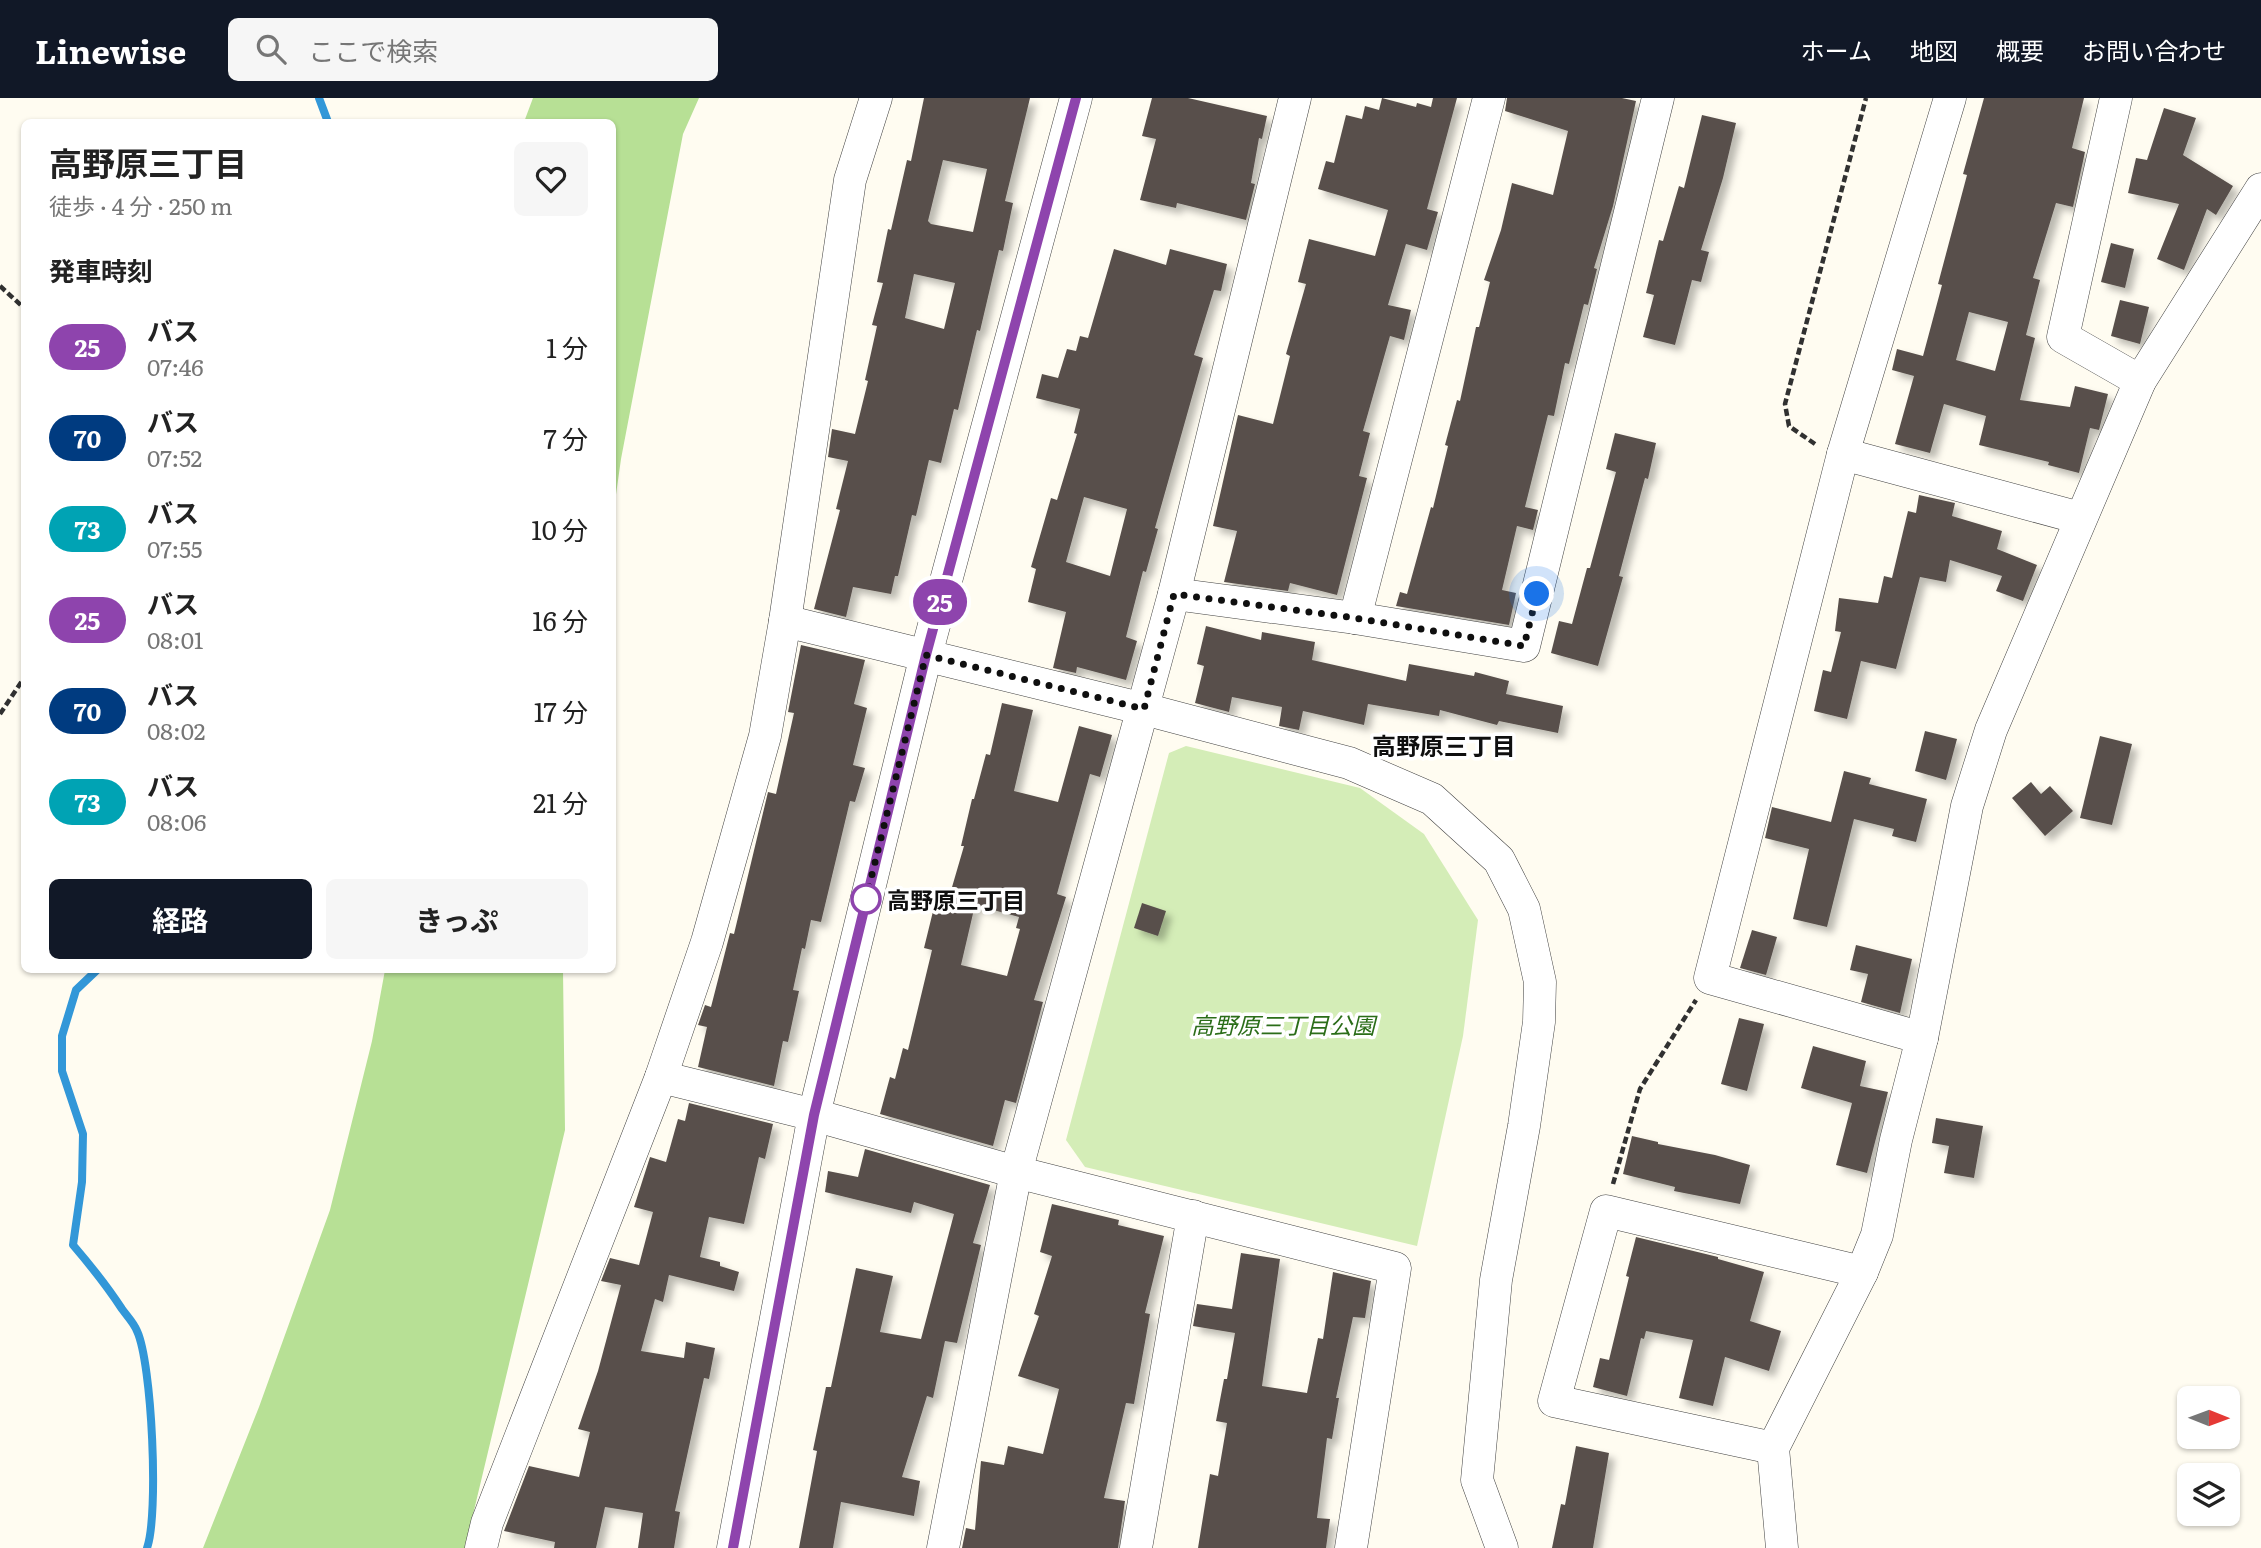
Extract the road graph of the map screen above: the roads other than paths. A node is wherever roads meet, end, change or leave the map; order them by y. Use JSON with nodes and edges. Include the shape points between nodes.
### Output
{"nodes":[{"id":1,"x":876,"y":98,"type":"edge"},
{"id":2,"x":1076,"y":98,"type":"edge"},
{"id":3,"x":1295,"y":98,"type":"edge"},
{"id":4,"x":1489,"y":98,"type":"edge"},
{"id":5,"x":1658,"y":98,"type":"edge"},
{"id":6,"x":1950,"y":98,"type":"edge"},
{"id":7,"x":2116,"y":98,"type":"edge"},
{"id":8,"x":2261,"y":189,"type":"edge"},
{"id":9,"x":2140,"y":381,"type":"junction"},
{"id":10,"x":1843,"y":454,"type":"junction"},
{"id":11,"x":2080,"y":518,"type":"junction"},
{"id":12,"x":1174,"y":594,"type":"junction"},
{"id":13,"x":1355,"y":618,"type":"junction"},
{"id":14,"x":785,"y":621,"type":"junction"},
{"id":15,"x":926,"y":655,"type":"junction"},
{"id":16,"x":1144,"y":709,"type":"junction"},
{"id":17,"x":1922,"y":1038,"type":"junction"},
{"id":18,"x":661,"y":1077,"type":"junction"},
{"id":19,"x":814,"y":1115,"type":"junction"},
{"id":20,"x":1016,"y":1172,"type":"junction"},
{"id":21,"x":1193,"y":1216,"type":"junction"},
{"id":22,"x":1862,"y":1272,"type":"junction"},
{"id":23,"x":1773,"y":1448,"type":"junction"},
{"id":24,"x":481,"y":1548,"type":"edge"},
{"id":25,"x":733,"y":1548,"type":"edge"},
{"id":26,"x":943,"y":1548,"type":"edge"},
{"id":27,"x":1136,"y":1548,"type":"edge"},
{"id":28,"x":1351,"y":1548,"type":"edge"},
{"id":29,"x":1502,"y":1548,"type":"edge"},
{"id":30,"x":1782,"y":1548,"type":"edge"}],
"edges":[{"from":1,"to":14,"type":"street","via":[[850,180]]},
{"from":2,"to":15,"type":"street"},
{"from":3,"to":12,"type":"street"},
{"from":4,"to":13,"type":"street"},
{"from":5,"to":13,"type":"street","via":[[1524,646]]},
{"from":6,"to":10,"type":"street"},
{"from":7,"to":9,"type":"street","via":[[2063,337]]},
{"from":8,"to":9,"type":"street"},
{"from":9,"to":11,"type":"street"},
{"from":10,"to":11,"type":"street"},
{"from":10,"to":17,"type":"street","via":[[1710,978]]},
{"from":11,"to":17,"type":"street","via":[[1991,730],[1967,806]]},
{"from":12,"to":13,"type":"street"},
{"from":12,"to":16,"type":"street"},
{"from":14,"to":15,"type":"street"},
{"from":14,"to":18,"type":"street","via":[[765,736],[707,942]]},
{"from":15,"to":16,"type":"street"},
{"from":15,"to":19,"type":"street"},
{"from":16,"to":20,"type":"street"},
{"from":16,"to":29,"type":"street","via":[[1349,763],[1432,799],[1499,859],[1524,909],[1540,982],[1539,1022],[1496,1280],[1477,1480]]},
{"from":17,"to":22,"type":"street","via":[[1877,1235]]},
{"from":18,"to":19,"type":"street"},
{"from":18,"to":24,"type":"street"},
{"from":19,"to":20,"type":"street"},
{"from":19,"to":25,"type":"street"},
{"from":20,"to":21,"type":"street"},
{"from":20,"to":26,"type":"street"},
{"from":21,"to":27,"type":"street"},
{"from":21,"to":28,"type":"street","via":[[1395,1268]]},
{"from":22,"to":23,"type":"street"},
{"from":22,"to":23,"type":"street","via":[[1606,1211],[1554,1401]]},
{"from":23,"to":30,"type":"street"}]}
